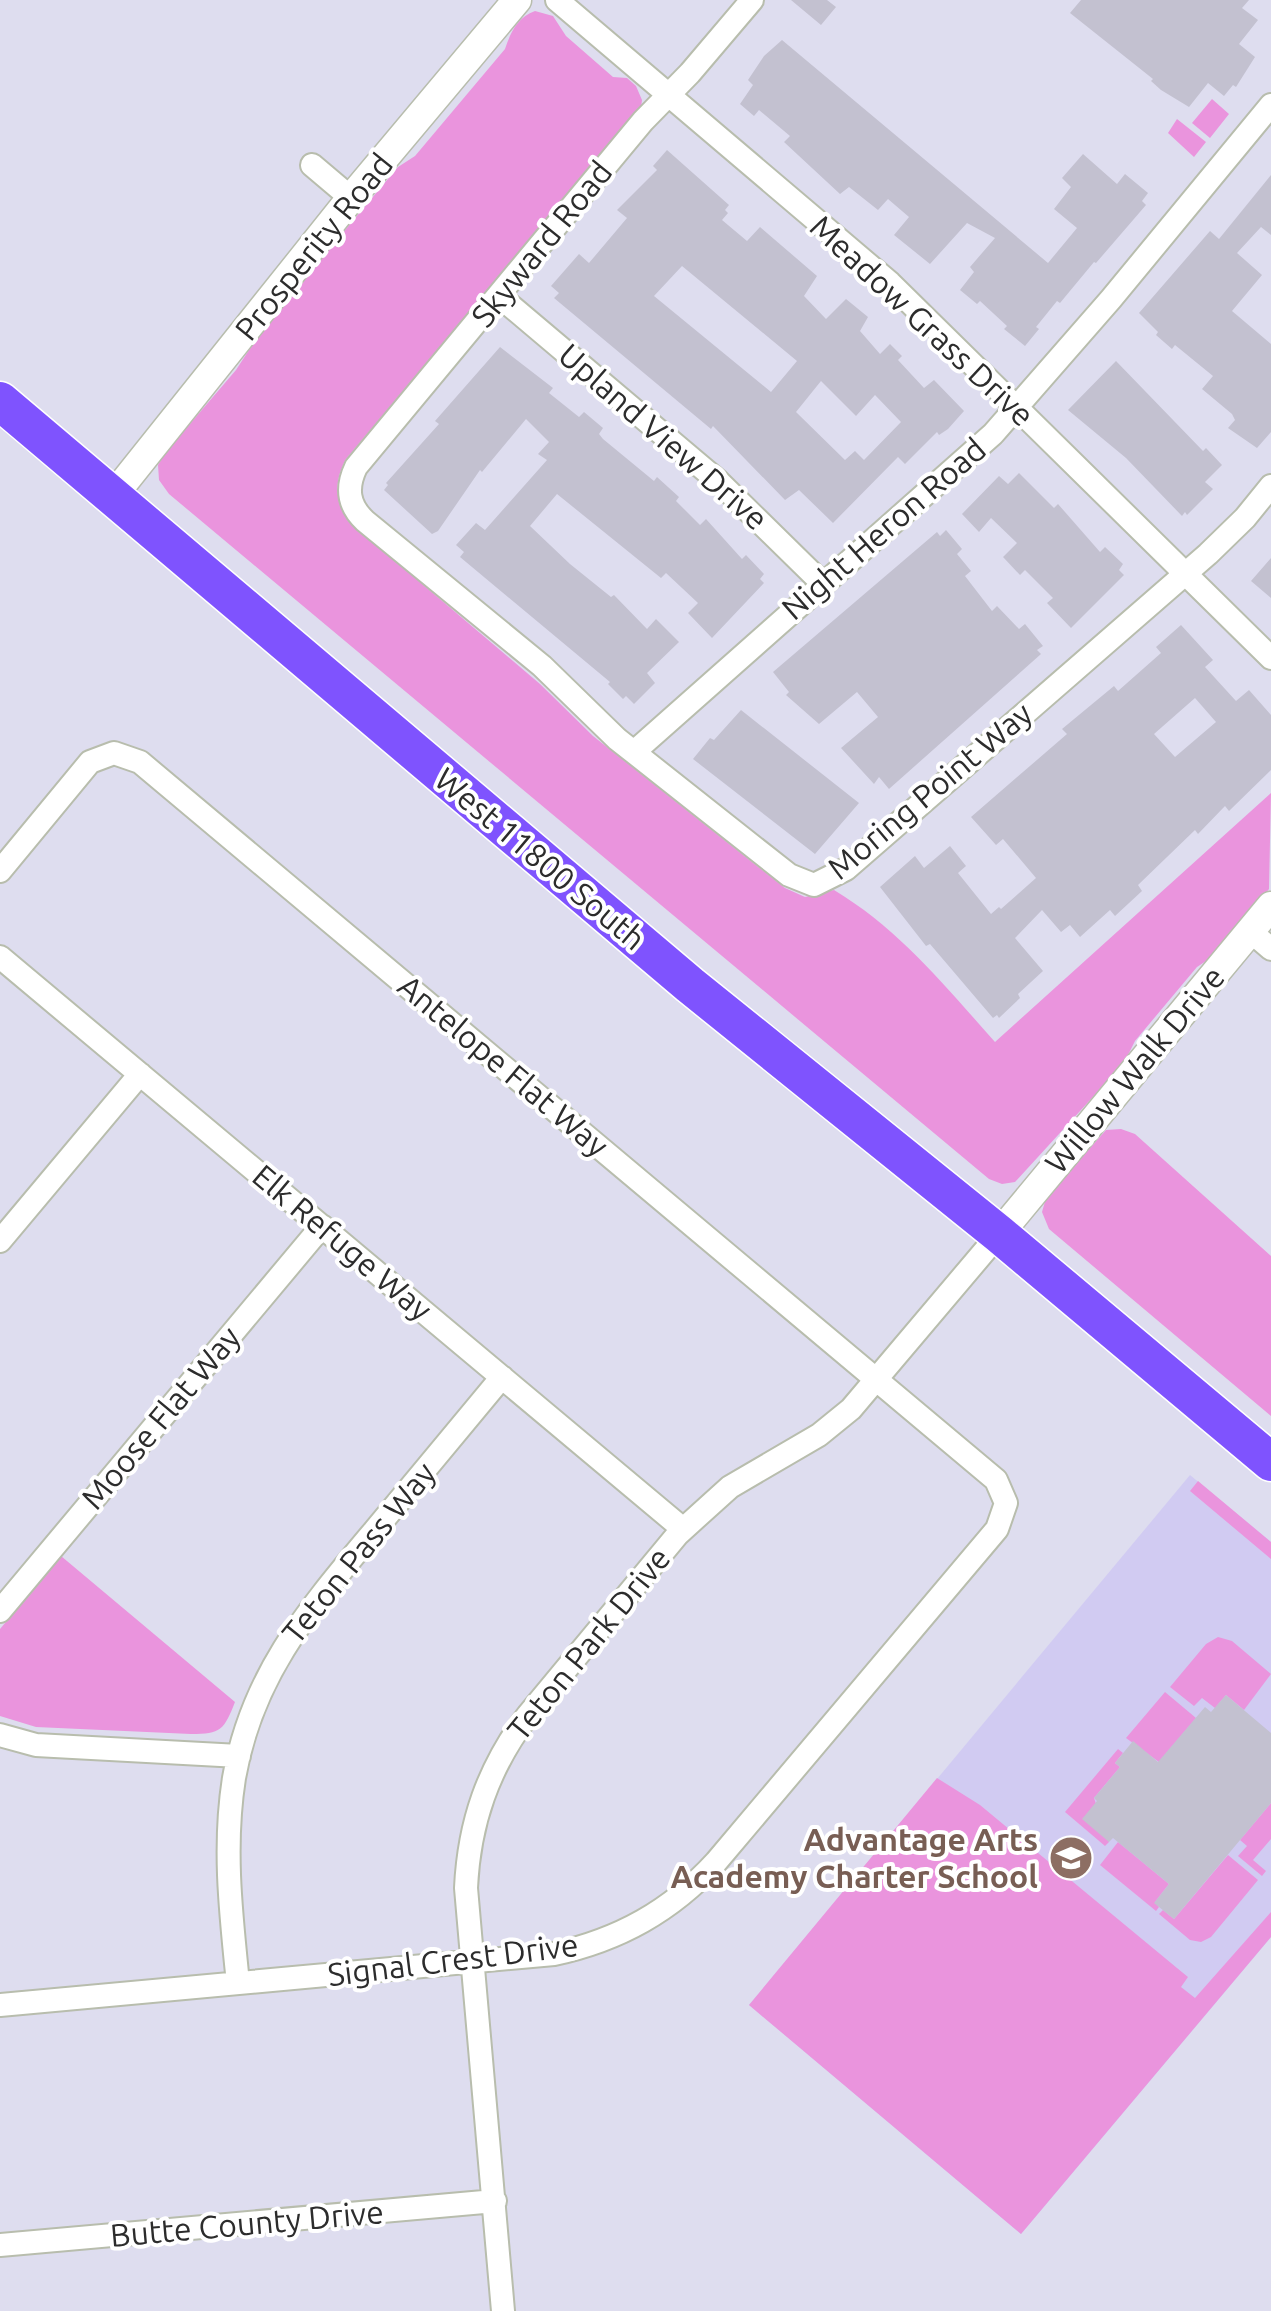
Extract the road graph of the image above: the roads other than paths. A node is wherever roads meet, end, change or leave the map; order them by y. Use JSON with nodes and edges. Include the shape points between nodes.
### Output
{"nodes":[{"id":1,"x":517,"y":0,"type":"edge"},
{"id":2,"x":558,"y":0,"type":"edge"},
{"id":3,"x":752,"y":0,"type":"edge"},
{"id":4,"x":668,"y":96,"type":"junction"},
{"id":5,"x":1271,"y":105,"type":"edge"},
{"id":6,"x":312,"y":165,"type":"dead end"},
{"id":7,"x":352,"y":198,"type":"junction"},
{"id":8,"x":499,"y":296,"type":"junction"},
{"id":9,"x":0,"y":400,"type":"edge"},
{"id":10,"x":1017,"y":408,"type":"junction"},
{"id":11,"x":1271,"y":486,"type":"edge"},
{"id":12,"x":113,"y":496,"type":"junction"},
{"id":13,"x":349,"y":497,"type":"joint"},
{"id":14,"x":1184,"y":573,"type":"junction"},
{"id":15,"x":822,"y":583,"type":"junction"},
{"id":16,"x":1271,"y":658,"type":"edge"},
{"id":17,"x":634,"y":752,"type":"junction"},
{"id":18,"x":0,"y":871,"type":"edge"},
{"id":19,"x":1271,"y":906,"type":"edge"},
{"id":20,"x":1260,"y":940,"type":"edge"},
{"id":21,"x":0,"y":957,"type":"edge"},
{"id":22,"x":140,"y":1074,"type":"junction"},
{"id":23,"x":322,"y":1226,"type":"junction"},
{"id":24,"x":998,"y":1234,"type":"junction"},
{"id":25,"x":0,"y":1241,"type":"edge"},
{"id":26,"x":502,"y":1377,"type":"junction"},
{"id":27,"x":877,"y":1380,"type":"junction"},
{"id":28,"x":1271,"y":1462,"type":"edge"},
{"id":29,"x":1006,"y":1503,"type":"joint"},
{"id":30,"x":683,"y":1528,"type":"junction"},
{"id":31,"x":0,"y":1611,"type":"edge"},
{"id":32,"x":0,"y":1735,"type":"edge"},
{"id":33,"x":238,"y":1756,"type":"junction"},
{"id":34,"x":472,"y":1962,"type":"junction"},
{"id":35,"x":238,"y":1984,"type":"junction"},
{"id":36,"x":0,"y":2005,"type":"edge"},
{"id":37,"x":495,"y":2201,"type":"junction"},
{"id":38,"x":0,"y":2246,"type":"edge"},
{"id":39,"x":504,"y":2311,"type":"edge"}],
"edges":[{"from":1,"to":7,"type":"street","name":"Prosperity Road"},
{"from":2,"to":4,"type":"street","name":"Meadow Grass Drive"},
{"from":3,"to":4,"type":"street","name":"Skyward Road"},
{"from":4,"to":8,"type":"street","name":"Skyward Road"},
{"from":4,"to":10,"type":"street","name":"Meadow Grass Drive","via":[[890,282]]},
{"from":5,"to":10,"type":"street","name":"Night Heron Road"},
{"from":6,"to":7,"type":"street"},
{"from":7,"to":12,"type":"street","name":"Prosperity Road"},
{"from":8,"to":13,"type":"street","name":"Skyward Road","via":[[356,467]]},
{"from":8,"to":15,"type":"street","name":"Upland View Drive","via":[[718,481]]},
{"from":9,"to":12,"type":"main road","name":"West 11800 South"},
{"from":10,"to":14,"type":"street","name":"Meadow Grass Drive"},
{"from":10,"to":15,"type":"street","name":"Night Heron Road"},
{"from":11,"to":14,"type":"street","name":"Moring Point Way"},
{"from":12,"to":24,"type":"main road","name":"West 11800 South","via":[[690,985]]},
{"from":13,"to":17,"type":"street","name":"Moring Point Way","via":[[365,521],[542,666]]},
{"from":14,"to":16,"type":"street","name":"Meadow Grass Drive"},
{"from":14,"to":17,"type":"street","name":"Moring Point Way","via":[[822,883],[789,875]]},
{"from":15,"to":17,"type":"street","name":"Night Heron Road"},
{"from":18,"to":27,"type":"street","name":"Antelope Flat Way","via":[[90,762],[114,753],[132,757]]},
{"from":19,"to":20,"type":"street","name":"Willow Walk Drive"},
{"from":20,"to":24,"type":"street","name":"Willow Walk Drive"},
{"from":21,"to":22,"type":"street","name":"Elk Refuge Way"},
{"from":22,"to":23,"type":"street","name":"Elk Refuge Way"},
{"from":22,"to":25,"type":"street"},
{"from":23,"to":26,"type":"street","name":"Elk Refuge Way"},
{"from":23,"to":31,"type":"street","name":"Moose Flat Way"},
{"from":24,"to":27,"type":"street","name":"Teton Park Drive"},
{"from":24,"to":28,"type":"main road","name":"West 11800 South"},
{"from":26,"to":30,"type":"street","name":"Elk Refuge Way"},
{"from":26,"to":33,"type":"street","name":"Teton Pass Way","via":[[300,1620],[260,1691]]},
{"from":27,"to":29,"type":"street","name":"Antelope Flat Way","via":[[996,1480]]},
{"from":27,"to":30,"type":"street","name":"Teton Park Drive","via":[[836,1422],[730,1488]]},
{"from":29,"to":34,"type":"street","name":"Signal Crest Drive","via":[[997,1529],[684,1894],[601,1942]]},
{"from":30,"to":34,"type":"street","name":"Teton Park Drive","via":[[520,1725],[488,1781],[468,1860]]},
{"from":32,"to":33,"type":"street","via":[[36,1745]]},
{"from":33,"to":35,"type":"street","name":"Teton Pass Way","via":[[228,1866]]},
{"from":34,"to":35,"type":"street","name":"Signal Crest Drive"},
{"from":34,"to":37,"type":"street","name":"Teton Park Drive"},
{"from":35,"to":36,"type":"street","name":"Signal Crest Drive"},
{"from":37,"to":38,"type":"street","name":"Butte County Drive"},
{"from":37,"to":39,"type":"street","name":"Teton Park Drive"}]}
